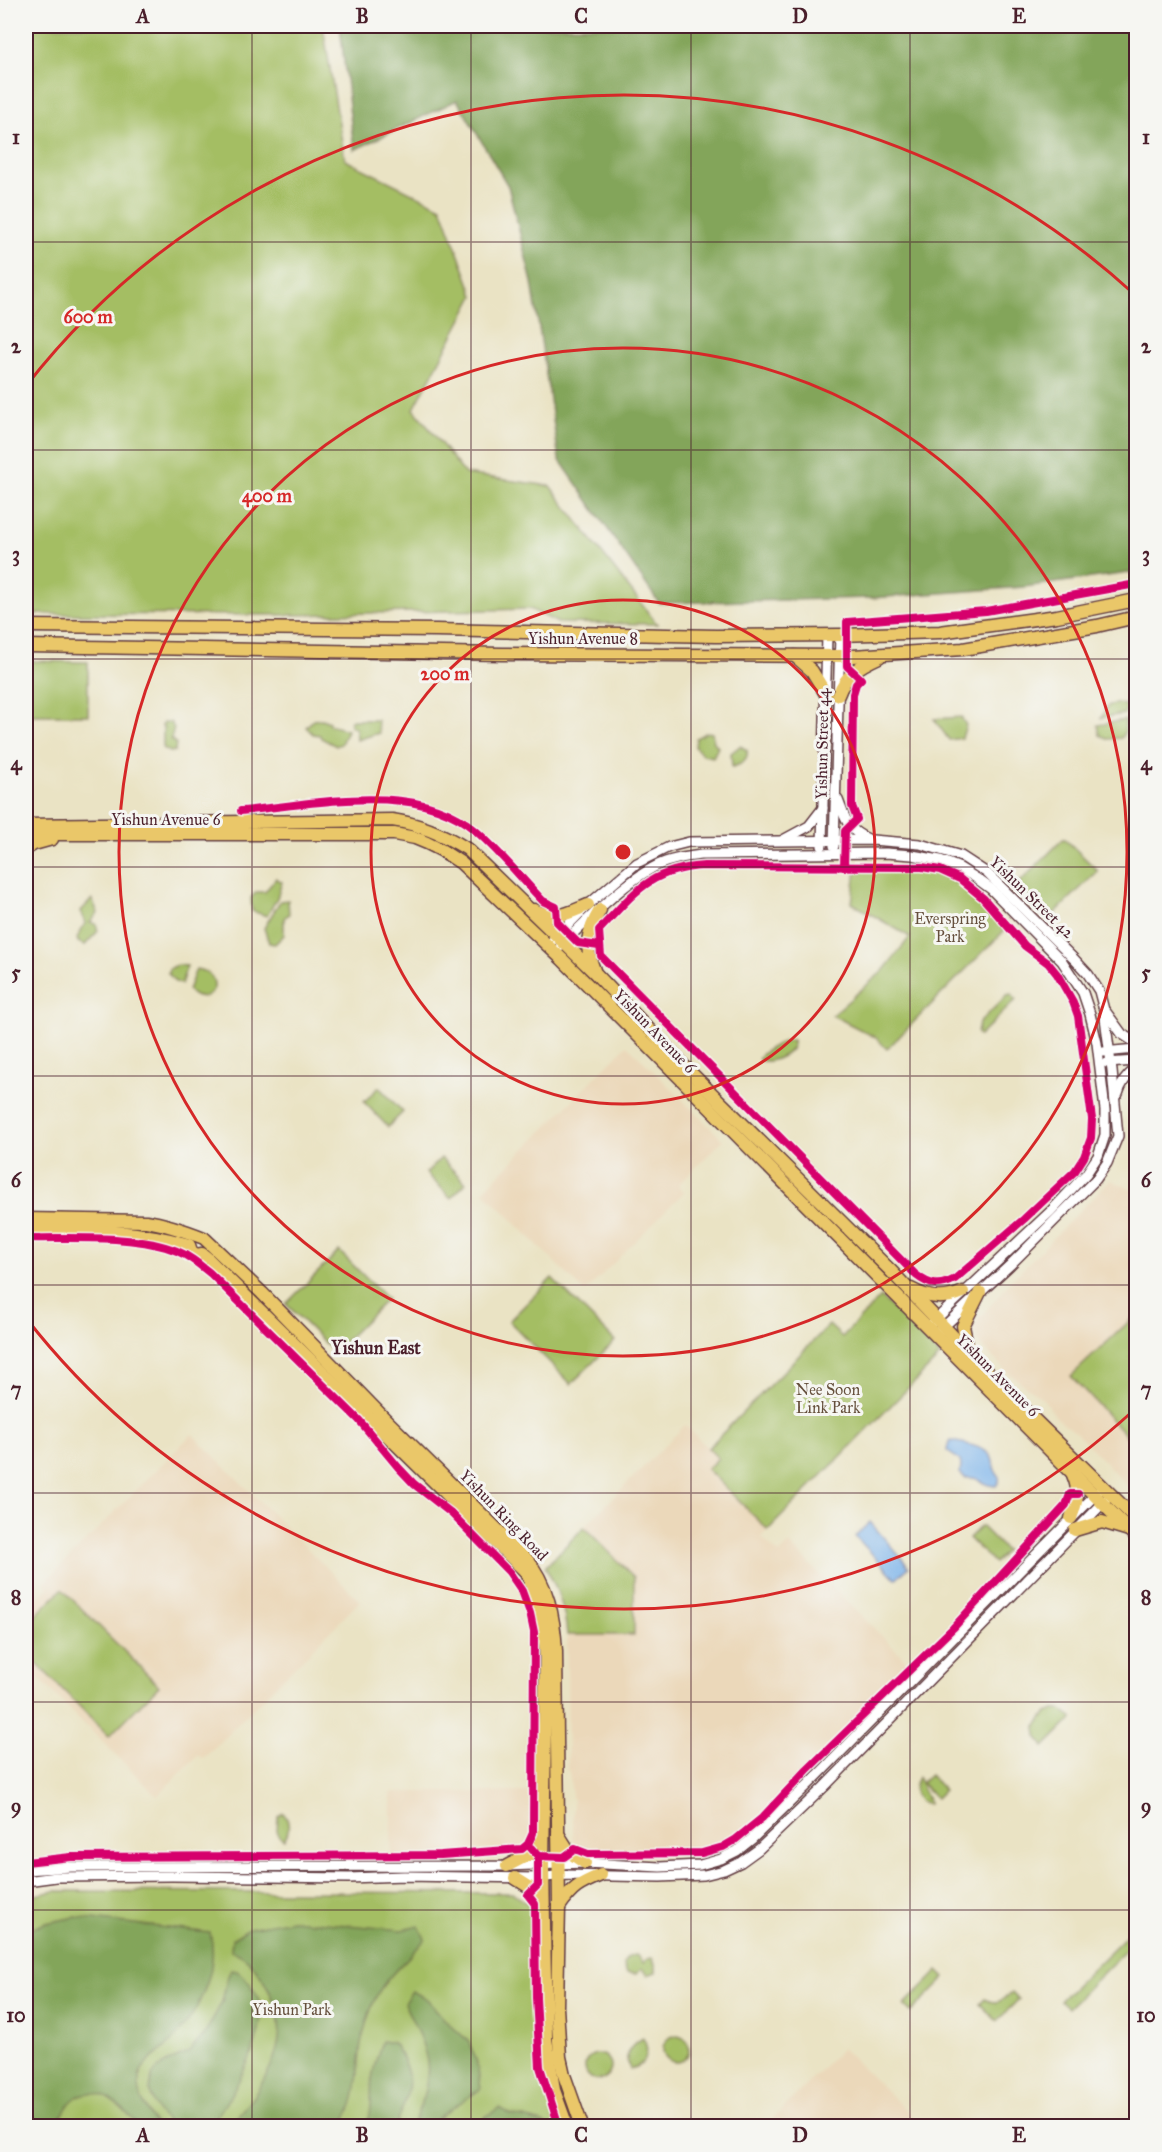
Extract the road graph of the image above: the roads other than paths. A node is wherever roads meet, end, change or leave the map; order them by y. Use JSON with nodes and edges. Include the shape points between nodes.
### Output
{"nodes":[{"id":1,"x":1137,"y":600,"type":"edge"},
{"id":2,"x":1137,"y":617,"type":"edge"},
{"id":3,"x":26,"y":626,"type":"edge"},
{"id":4,"x":827,"y":635,"type":"junction"},
{"id":5,"x":840,"y":635,"type":"junction"},
{"id":6,"x":26,"y":646,"type":"edge"},
{"id":7,"x":886,"y":654,"type":"junction"},
{"id":8,"x":795,"y":656,"type":"junction"},
{"id":9,"x":832,"y":656,"type":"junction"},
{"id":10,"x":832,"y":694,"type":"junction"},
{"id":11,"x":836,"y":795,"type":"junction"},
{"id":12,"x":824,"y":808,"type":"junction"},
{"id":13,"x":211,"y":822,"type":"junction"},
{"id":14,"x":26,"y":825,"type":"edge"},
{"id":15,"x":26,"y":834,"type":"edge"},
{"id":16,"x":64,"y":835,"type":"junction"},
{"id":17,"x":211,"y":835,"type":"junction"},
{"id":18,"x":872,"y":840,"type":"junction"},
{"id":19,"x":780,"y":841,"type":"junction"},
{"id":20,"x":834,"y":841,"type":"junction"},
{"id":21,"x":823,"y":842,"type":"junction"},
{"id":22,"x":26,"y":849,"type":"edge"},
{"id":23,"x":822,"y":854,"type":"junction"},
{"id":24,"x":834,"y":854,"type":"junction"},
{"id":25,"x":525,"y":906,"type":"junction"},
{"id":26,"x":594,"y":908,"type":"junction"},
{"id":27,"x":555,"y":945,"type":"junction"},
{"id":28,"x":596,"y":974,"type":"junction"},
{"id":29,"x":1104,"y":1010,"type":"junction"},
{"id":30,"x":1137,"y":1043,"type":"edge"},
{"id":31,"x":1137,"y":1049,"type":"edge"},
{"id":32,"x":1109,"y":1051,"type":"junction"},
{"id":33,"x":1097,"y":1052,"type":"junction"},
{"id":34,"x":1137,"y":1061,"type":"edge"},
{"id":35,"x":1099,"y":1063,"type":"junction"},
{"id":36,"x":1111,"y":1063,"type":"junction"},
{"id":37,"x":1137,"y":1069,"type":"edge"},
{"id":38,"x":1116,"y":1100,"type":"junction"},
{"id":39,"x":26,"y":1219,"type":"edge"},
{"id":40,"x":26,"y":1230,"type":"edge"},
{"id":41,"x":853,"y":1232,"type":"junction"},
{"id":42,"x":192,"y":1241,"type":"junction"},
{"id":43,"x":208,"y":1243,"type":"junction"},
{"id":44,"x":202,"y":1254,"type":"junction"},
{"id":45,"x":864,"y":1262,"type":"junction"},
{"id":46,"x":902,"y":1284,"type":"junction"},
{"id":47,"x":963,"y":1292,"type":"junction"},
{"id":48,"x":980,"y":1292,"type":"junction"},
{"id":49,"x":936,"y":1326,"type":"junction"},
{"id":50,"x":969,"y":1353,"type":"junction"},
{"id":51,"x":409,"y":1450,"type":"junction"},
{"id":52,"x":1071,"y":1471,"type":"junction"},
{"id":53,"x":1103,"y":1495,"type":"junction"},
{"id":54,"x":1071,"y":1518,"type":"junction"},
{"id":55,"x":1137,"y":1518,"type":"edge"},
{"id":56,"x":1076,"y":1530,"type":"junction"},
{"id":57,"x":1133,"y":1534,"type":"edge"},
{"id":58,"x":1042,"y":1548,"type":"junction"},
{"id":59,"x":1050,"y":1556,"type":"junction"},
{"id":60,"x":551,"y":1833,"type":"junction"},
{"id":61,"x":585,"y":1863,"type":"junction"},
{"id":62,"x":490,"y":1866,"type":"junction"},
{"id":63,"x":507,"y":1866,"type":"junction"},
{"id":64,"x":397,"y":1867,"type":"junction"},
{"id":65,"x":26,"y":1870,"type":"edge"},
{"id":66,"x":558,"y":1870,"type":"junction"},
{"id":67,"x":543,"y":1871,"type":"junction"},
{"id":68,"x":601,"y":1875,"type":"junction"},
{"id":69,"x":404,"y":1876,"type":"junction"},
{"id":70,"x":497,"y":1877,"type":"junction"},
{"id":71,"x":515,"y":1878,"type":"junction"},
{"id":72,"x":26,"y":1881,"type":"edge"},
{"id":73,"x":544,"y":1905,"type":"junction"},
{"id":74,"x":559,"y":1907,"type":"junction"},
{"id":75,"x":567,"y":2127,"type":"edge"},
{"id":76,"x":582,"y":2127,"type":"edge"}],
"edges":[{"from":1,"to":5,"type":"main road","name":"Yishun Avenue 8","via":[[940,632]]},
{"from":2,"to":7,"type":"main road","name":"Yishun Avenue 8","via":[[963,649]]},
{"from":3,"to":4,"type":"main road","name":"Yishun Avenue 8"},
{"from":4,"to":5,"type":"main road","name":"Yishun Avenue 8"},
{"from":4,"to":9,"type":"street","name":"Yishun Street 44"},
{"from":5,"to":9,"type":"street","name":"Yishun Street 44"},
{"from":6,"to":8,"type":"main road","name":"Yishun Avenue 8"},
{"from":7,"to":9,"type":"main road","name":"Yishun Avenue 8"},
{"from":7,"to":10,"type":"main road","via":[[853,671]]},
{"from":8,"to":9,"type":"main road","name":"Yishun Avenue 8"},
{"from":8,"to":10,"type":"main road"},
{"from":9,"to":10,"type":"street","name":"Yishun Street 44"},
{"from":10,"to":11,"type":"street","name":"Yishun Street 44"},
{"from":10,"to":12,"type":"street","name":"Yishun Street 44"},
{"from":11,"to":18,"type":"street","via":[[848,827]]},
{"from":11,"to":20,"type":"street","name":"Yishun Street 44"},
{"from":12,"to":19,"type":"street","via":[[808,826]]},
{"from":12,"to":21,"type":"street","name":"Yishun Street 44"},
{"from":13,"to":14,"type":"main road","name":"Yishun Avenue 6"},
{"from":13,"to":17,"type":"main road"},
{"from":13,"to":25,"type":"main road","name":"Yishun Avenue 6","via":[[392,820],[420,825],[467,849]]},
{"from":15,"to":16,"type":"main road","name":"Yishun Avenue 6"},
{"from":16,"to":17,"type":"main road","name":"Yishun Avenue 6"},
{"from":16,"to":22,"type":"main road"},
{"from":17,"to":27,"type":"main road","name":"Yishun Avenue 6","via":[[354,833],[414,838],[461,863]]},
{"from":18,"to":20,"type":"street","name":"Yishun Street 42"},
{"from":18,"to":29,"type":"street","name":"Yishun Street 42","via":[[934,847],[961,856],[987,873],[1088,974]]},
{"from":19,"to":21,"type":"street","name":"Yishun Street 42"},
{"from":19,"to":26,"type":"street","name":"Yishun Street 42","via":[[689,842],[669,847],[637,863]]},
{"from":20,"to":21,"type":"street","name":"Yishun Street 42"},
{"from":20,"to":24,"type":"street","name":"Yishun Street 44"},
{"from":21,"to":23,"type":"street","name":"Yishun Street 44"},
{"from":23,"to":24,"type":"street","name":"Yishun Street 42"},
{"from":23,"to":26,"type":"street","name":"Yishun Street 42","via":[[678,858],[638,876]]},
{"from":24,"to":33,"type":"street","name":"Yishun Street 42","via":[[912,855],[940,860],[976,878],[1073,976],[1090,1014]]},
{"from":25,"to":26,"type":"main road","via":[[557,917]]},
{"from":25,"to":27,"type":"main road","name":"Yishun Avenue 6"},
{"from":26,"to":27,"type":"street","name":"Yishun Street 42"},
{"from":26,"to":28,"type":"main road","via":[[588,956]]},
{"from":27,"to":28,"type":"main road","name":"Yishun Avenue 6"},
{"from":27,"to":45,"type":"main road","name":"Yishun Avenue 6"},
{"from":28,"to":41,"type":"main road","name":"Yishun Avenue 6"},
{"from":29,"to":30,"type":"street","via":[[1122,1034]]},
{"from":29,"to":32,"type":"street","name":"Yishun Street 42"},
{"from":31,"to":32,"type":"street"},
{"from":32,"to":33,"type":"street"},
{"from":32,"to":36,"type":"street","name":"Yishun Street 42"},
{"from":33,"to":35,"type":"street","name":"Yishun Street 42"},
{"from":34,"to":36,"type":"street"},
{"from":35,"to":36,"type":"street"},
{"from":35,"to":47,"type":"street","name":"Yishun Street 42","via":[[1105,1135],[1098,1156],[1051,1211]]},
{"from":36,"to":38,"type":"street","name":"Yishun Street 42"},
{"from":37,"to":38,"type":"street","via":[[1120,1085]]},
{"from":38,"to":48,"type":"street","name":"Yishun Street 42","via":[[1118,1136],[1096,1179]]},
{"from":39,"to":42,"type":"main road","name":"Yishun Ring Road","via":[[146,1221],[163,1224]]},
{"from":40,"to":42,"type":"main road","name":"Yishun Ring Road","via":[[130,1233]]},
{"from":41,"to":45,"type":"main road","via":[[866,1253]]},
{"from":41,"to":46,"type":"main road","name":"Yishun Avenue 6"},
{"from":42,"to":43,"type":"main road","name":"Yishun Ring Road","via":[[204,1238]]},
{"from":42,"to":44,"type":"main road","name":"Yishun Ring Road","via":[[193,1254]]},
{"from":43,"to":44,"type":"main road"},
{"from":43,"to":51,"type":"main road","name":"Yishun Ring Road","via":[[262,1293]]},
{"from":44,"to":51,"type":"main road","name":"Yishun Ring Road"},
{"from":45,"to":49,"type":"main road","name":"Yishun Avenue 6"},
{"from":46,"to":47,"type":"main road","via":[[932,1296],[949,1298]]},
{"from":46,"to":49,"type":"main road","name":"Yishun Avenue 6"},
{"from":47,"to":49,"type":"street","name":"Yishun Street 42"},
{"from":48,"to":49,"type":"street","name":"Yishun Street 42"},
{"from":48,"to":50,"type":"main road","via":[[963,1326]]},
{"from":49,"to":50,"type":"main road","name":"Yishun Avenue 6"},
{"from":49,"to":52,"type":"main road","name":"Yishun Avenue 6"},
{"from":50,"to":53,"type":"main road","name":"Yishun Avenue 6"},
{"from":51,"to":60,"type":"main road","name":"Yishun Ring Road","via":[[525,1557],[546,1594],[555,1642]]},
{"from":52,"to":53,"type":"main road","name":"Yishun Avenue 6"},
{"from":52,"to":54,"type":"main road","via":[[1078,1494]]},
{"from":53,"to":54,"type":"street"},
{"from":53,"to":55,"type":"main road","name":"Yishun Avenue 6"},
{"from":53,"to":56,"type":"street"},
{"from":53,"to":57,"type":"main road","name":"Yishun Avenue 6"},
{"from":54,"to":58,"type":"street"},
{"from":56,"to":57,"type":"main road","via":[[1102,1522]]},
{"from":56,"to":59,"type":"street"},
{"from":58,"to":59,"type":"street"},
{"from":58,"to":61,"type":"street","via":[[815,1778],[737,1851],[700,1865]]},
{"from":59,"to":68,"type":"street","via":[[832,1779],[741,1862],[704,1875]]},
{"from":60,"to":61,"type":"main road"},
{"from":60,"to":63,"type":"main road","via":[[534,1852]]},
{"from":60,"to":66,"type":"main road","name":"Yishun Ring Road"},
{"from":60,"to":67,"type":"main road","name":"Yishun Ring Road"},
{"from":61,"to":66,"type":"street"},
{"from":62,"to":63,"type":"street"},
{"from":62,"to":64,"type":"street"},
{"from":62,"to":70,"type":"street"},
{"from":63,"to":67,"type":"street"},
{"from":64,"to":65,"type":"street"},
{"from":64,"to":69,"type":"street"},
{"from":66,"to":67,"type":"street"},
{"from":66,"to":68,"type":"street"},
{"from":66,"to":74,"type":"main road","name":"Yishun Ring Road"},
{"from":67,"to":71,"type":"street"},
{"from":67,"to":73,"type":"main road","name":"Yishun Ring Road"},
{"from":68,"to":74,"type":"main road","via":[[579,1884]]},
{"from":69,"to":70,"type":"street"},
{"from":69,"to":72,"type":"street","via":[[64,1877]]},
{"from":70,"to":71,"type":"street"},
{"from":71,"to":73,"type":"main road","via":[[534,1890]]},
{"from":73,"to":75,"type":"main road","name":"Yishun Ring Road","via":[[546,2039],[554,2090]]},
{"from":74,"to":76,"type":"main road","name":"Yishun Ring Road","via":[[560,2057]]}]}
